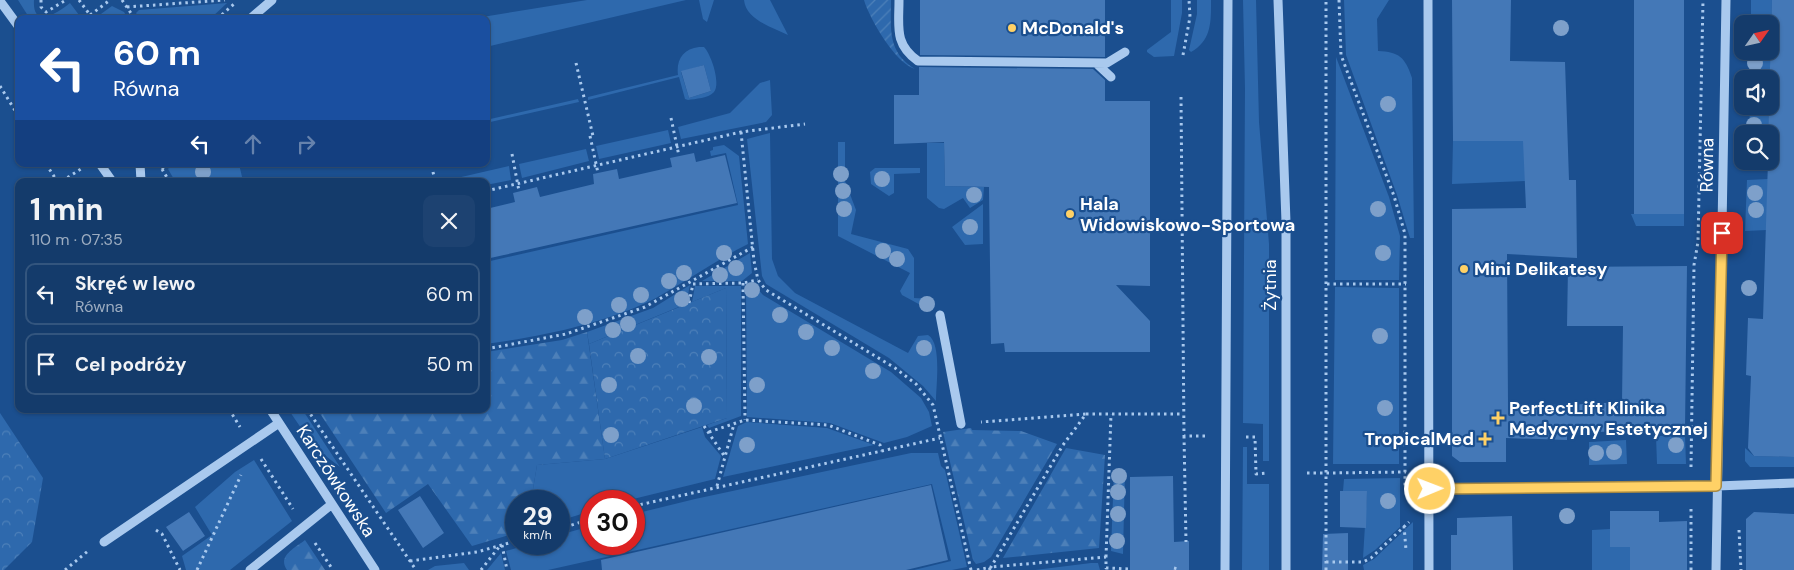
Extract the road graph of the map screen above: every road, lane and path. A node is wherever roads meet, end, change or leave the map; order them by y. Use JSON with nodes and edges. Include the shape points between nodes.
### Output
{"nodes":[{"id":1,"x":41,"y":0,"type":"edge"},
{"id":2,"x":66,"y":0,"type":"edge"},
{"id":3,"x":79,"y":0,"type":"edge"},
{"id":4,"x":110,"y":0,"type":"edge"},
{"id":5,"x":122,"y":0,"type":"edge"},
{"id":6,"x":225,"y":0,"type":"edge"},
{"id":7,"x":238,"y":0,"type":"edge"},
{"id":8,"x":272,"y":0,"type":"edge"},
{"id":9,"x":899,"y":0,"type":"edge"},
{"id":10,"x":1189,"y":0,"type":"edge"},
{"id":11,"x":1228,"y":0,"type":"edge"},
{"id":12,"x":1278,"y":0,"type":"edge"},
{"id":13,"x":1326,"y":0,"type":"edge"},
{"id":14,"x":1339,"y":0,"type":"edge"},
{"id":15,"x":1428,"y":0,"type":"edge"},
{"id":16,"x":1703,"y":0,"type":"edge"},
{"id":17,"x":1726,"y":0,"type":"edge"},
{"id":18,"x":0,"y":1,"type":"edge"},
{"id":19,"x":127,"y":7,"type":"junction"},
{"id":20,"x":89,"y":15,"type":"edge"},
{"id":21,"x":91,"y":15,"type":"edge"},
{"id":22,"x":132,"y":15,"type":"edge"},
{"id":23,"x":221,"y":15,"type":"edge"},
{"id":24,"x":255,"y":15,"type":"edge"},
{"id":25,"x":15,"y":22,"type":"edge"},
{"id":26,"x":1125,"y":52,"type":"dead end"},
{"id":27,"x":1183,"y":55,"type":"dead end"},
{"id":28,"x":576,"y":63,"type":"dead end"},
{"id":29,"x":1096,"y":63,"type":"junction"},
{"id":30,"x":1111,"y":77,"type":"dead end"},
{"id":31,"x":0,"y":86,"type":"edge"},
{"id":32,"x":1181,"y":97,"type":"dead end"},
{"id":33,"x":15,"y":110,"type":"edge"},
{"id":34,"x":671,"y":118,"type":"dead end"},
{"id":35,"x":804,"y":124,"type":"dead end"},
{"id":36,"x":741,"y":132,"type":"junction"},
{"id":37,"x":677,"y":146,"type":"junction"},
{"id":38,"x":512,"y":154,"type":"dead end"},
{"id":39,"x":679,"y":156,"type":"dead end"},
{"id":40,"x":597,"y":166,"type":"junction"},
{"id":41,"x":48,"y":167,"type":"edge"},
{"id":42,"x":85,"y":167,"type":"edge"},
{"id":43,"x":102,"y":167,"type":"edge"},
{"id":44,"x":164,"y":167,"type":"edge"},
{"id":45,"x":441,"y":167,"type":"edge"},
{"id":46,"x":442,"y":170,"type":"dead end"},
{"id":47,"x":433,"y":172,"type":"dead end"},
{"id":48,"x":598,"y":172,"type":"dead end"},
{"id":49,"x":56,"y":178,"type":"edge"},
{"id":50,"x":67,"y":178,"type":"edge"},
{"id":51,"x":110,"y":178,"type":"edge"},
{"id":52,"x":167,"y":178,"type":"edge"},
{"id":53,"x":434,"y":178,"type":"edge"},
{"id":54,"x":517,"y":184,"type":"junction"},
{"id":55,"x":490,"y":190,"type":"edge"},
{"id":56,"x":519,"y":191,"type":"dead end"},
{"id":57,"x":1405,"y":234,"type":"dead end"},
{"id":58,"x":753,"y":247,"type":"junction"},
{"id":59,"x":758,"y":280,"type":"junction"},
{"id":60,"x":693,"y":282,"type":"junction"},
{"id":61,"x":743,"y":283,"type":"junction"},
{"id":62,"x":1327,"y":284,"type":"junction"},
{"id":63,"x":1412,"y":284,"type":"dead end"},
{"id":64,"x":689,"y":303,"type":"dead end"},
{"id":65,"x":940,"y":315,"type":"dead end"},
{"id":66,"x":490,"y":348,"type":"edge"},
{"id":67,"x":232,"y":413,"type":"edge"},
{"id":68,"x":273,"y":413,"type":"edge"},
{"id":69,"x":310,"y":413,"type":"edge"},
{"id":70,"x":1086,"y":414,"type":"junction"},
{"id":71,"x":1110,"y":414,"type":"junction"},
{"id":72,"x":1184,"y":414,"type":"junction"},
{"id":73,"x":745,"y":420,"type":"junction"},
{"id":74,"x":279,"y":423,"type":"junction"},
{"id":75,"x":734,"y":423,"type":"junction"},
{"id":76,"x":961,"y":424,"type":"junction"},
{"id":77,"x":704,"y":426,"type":"dead end"},
{"id":78,"x":938,"y":429,"type":"junction"},
{"id":79,"x":709,"y":432,"type":"junction"},
{"id":80,"x":1184,"y":436,"type":"junction"},
{"id":81,"x":1209,"y":436,"type":"dead end"},
{"id":82,"x":1243,"y":437,"type":"dead end"},
{"id":83,"x":940,"y":438,"type":"junction"},
{"id":84,"x":250,"y":442,"type":"junction"},
{"id":85,"x":882,"y":451,"type":"junction"},
{"id":86,"x":258,"y":453,"type":"junction"},
{"id":87,"x":725,"y":457,"type":"junction"},
{"id":88,"x":1411,"y":472,"type":"dead end"},
{"id":89,"x":1692,"y":472,"type":"dead end"},
{"id":90,"x":1268,"y":473,"type":"dead end"},
{"id":91,"x":1303,"y":473,"type":"dead end"},
{"id":92,"x":1326,"y":473,"type":"junction"},
{"id":93,"x":1794,"y":483,"type":"edge"},
{"id":94,"x":717,"y":486,"type":"junction"},
{"id":95,"x":1716,"y":486,"type":"junction"},
{"id":96,"x":1430,"y":489,"type":"junction"},
{"id":97,"x":1692,"y":500,"type":"dead end"},
{"id":98,"x":645,"y":503,"type":"edge"},
{"id":99,"x":332,"y":504,"type":"junction"},
{"id":100,"x":141,"y":516,"type":"junction"},
{"id":101,"x":1739,"y":525,"type":"dead end"},
{"id":102,"x":303,"y":526,"type":"junction"},
{"id":103,"x":104,"y":542,"type":"joint"},
{"id":104,"x":1186,"y":542,"type":"dead end"},
{"id":105,"x":505,"y":544,"type":"edge"},
{"id":106,"x":501,"y":545,"type":"junction"},
{"id":107,"x":1407,"y":554,"type":"dead end"},
{"id":108,"x":1106,"y":557,"type":"junction"},
{"id":109,"x":410,"y":561,"type":"junction"},
{"id":110,"x":1326,"y":562,"type":"junction"},
{"id":111,"x":1029,"y":563,"type":"junction"},
{"id":112,"x":990,"y":568,"type":"edge"},
{"id":113,"x":1106,"y":569,"type":"edge"},
{"id":114,"x":1130,"y":569,"type":"edge"},
{"id":115,"x":65,"y":570,"type":"edge"},
{"id":116,"x":180,"y":570,"type":"edge"},
{"id":117,"x":198,"y":570,"type":"edge"},
{"id":118,"x":250,"y":570,"type":"edge"},
{"id":119,"x":333,"y":570,"type":"edge"},
{"id":120,"x":375,"y":570,"type":"edge"},
{"id":121,"x":416,"y":570,"type":"edge"},
{"id":122,"x":481,"y":570,"type":"edge"},
{"id":123,"x":507,"y":570,"type":"edge"},
{"id":124,"x":972,"y":570,"type":"edge"},
{"id":125,"x":977,"y":570,"type":"edge"},
{"id":126,"x":1029,"y":570,"type":"edge"},
{"id":127,"x":1224,"y":570,"type":"edge"},
{"id":128,"x":1286,"y":570,"type":"edge"},
{"id":129,"x":1326,"y":570,"type":"edge"},
{"id":130,"x":1429,"y":570,"type":"edge"},
{"id":131,"x":1691,"y":570,"type":"edge"},
{"id":132,"x":1716,"y":570,"type":"edge"},
{"id":133,"x":1741,"y":570,"type":"edge"}],
"edges":[{"from":1,"to":2,"type":"path","via":[[41,7],[46,12]]},
{"from":3,"to":20,"type":"path"},
{"from":4,"to":21,"type":"path"},
{"from":5,"to":19,"type":"path"},
{"from":6,"to":19,"type":"path"},
{"from":7,"to":23,"type":"path"},
{"from":8,"to":24,"type":"street"},
{"from":9,"to":29,"type":"street","via":[[900,43],[918,61]]},
{"from":10,"to":27,"type":"path","via":[[1190,17]]},
{"from":11,"to":127,"type":"street"},
{"from":12,"to":128,"type":"street","name":"Żytnia","via":[[1286,222]]},
{"from":13,"to":62,"type":"path"},
{"from":14,"to":57,"type":"path","via":[[1341,55]]},
{"from":15,"to":96,"type":"street"},
{"from":16,"to":89,"type":"path","via":[[1698,242],[1694,265]]},
{"from":17,"to":95,"type":"street","name":"Równa"},
{"from":18,"to":25,"type":"street"},
{"from":19,"to":22,"type":"path"},
{"from":26,"to":29,"type":"street","via":[[1107,63]]},
{"from":28,"to":40,"type":"path"},
{"from":29,"to":30,"type":"street"},
{"from":31,"to":33,"type":"path"},
{"from":32,"to":72,"type":"path"},
{"from":34,"to":37,"type":"path"},
{"from":35,"to":36,"type":"path"},
{"from":36,"to":37,"type":"path"},
{"from":36,"to":58,"type":"path"},
{"from":37,"to":39,"type":"path"},
{"from":37,"to":40,"type":"path"},
{"from":38,"to":54,"type":"path"},
{"from":40,"to":48,"type":"path"},
{"from":40,"to":54,"type":"path"},
{"from":41,"to":49,"type":"path"},
{"from":42,"to":50,"type":"path"},
{"from":43,"to":51,"type":"street"},
{"from":44,"to":52,"type":"path"},
{"from":45,"to":46,"type":"path"},
{"from":47,"to":53,"type":"path"},
{"from":54,"to":55,"type":"path"},
{"from":54,"to":56,"type":"path"},
{"from":58,"to":59,"type":"path"},
{"from":58,"to":60,"type":"path"},
{"from":59,"to":61,"type":"path"},
{"from":59,"to":78,"type":"path","via":[[766,290],[896,368],[916,384],[933,405]]},
{"from":60,"to":61,"type":"path"},
{"from":60,"to":64,"type":"path"},
{"from":60,"to":66,"type":"path","via":[[645,307],[582,330]]},
{"from":61,"to":73,"type":"path"},
{"from":62,"to":63,"type":"path"},
{"from":62,"to":92,"type":"path"},
{"from":65,"to":76,"type":"street"},
{"from":67,"to":84,"type":"path"},
{"from":68,"to":74,"type":"street","name":"Karczówkowska"},
{"from":69,"to":109,"type":"path"},
{"from":70,"to":71,"type":"path"},
{"from":70,"to":76,"type":"path"},
{"from":70,"to":112,"type":"path","via":[[1063,445]]},
{"from":71,"to":72,"type":"path"},
{"from":71,"to":108,"type":"path"},
{"from":72,"to":80,"type":"path"},
{"from":73,"to":75,"type":"path"},
{"from":73,"to":85,"type":"path","via":[[828,425],[880,445]]},
{"from":74,"to":84,"type":"street"},
{"from":74,"to":99,"type":"street","name":"Karczówkowska"},
{"from":75,"to":79,"type":"path"},
{"from":75,"to":87,"type":"path"},
{"from":76,"to":78,"type":"path"},
{"from":77,"to":79,"type":"path"},
{"from":78,"to":83,"type":"path"},
{"from":79,"to":87,"type":"path"},
{"from":80,"to":81,"type":"path"},
{"from":80,"to":104,"type":"path"},
{"from":82,"to":90,"type":"path","via":[[1254,437],[1256,474]]},
{"from":83,"to":85,"type":"path"},
{"from":83,"to":124,"type":"path"},
{"from":84,"to":86,"type":"path"},
{"from":84,"to":100,"type":"street"},
{"from":85,"to":94,"type":"path"},
{"from":86,"to":102,"type":"path"},
{"from":86,"to":117,"type":"path","via":[[244,468]]},
{"from":87,"to":94,"type":"path"},
{"from":88,"to":92,"type":"path"},
{"from":91,"to":92,"type":"path"},
{"from":92,"to":110,"type":"path"},
{"from":93,"to":95,"type":"street"},
{"from":94,"to":98,"type":"path"},
{"from":95,"to":96,"type":"street"},
{"from":95,"to":132,"type":"street","name":"Równa"},
{"from":96,"to":130,"type":"street"},
{"from":97,"to":131,"type":"path"},
{"from":99,"to":102,"type":"street"},
{"from":99,"to":120,"type":"street","name":"Karczówkowska"},
{"from":100,"to":103,"type":"street"},
{"from":100,"to":116,"type":"path","via":[[162,534]]},
{"from":101,"to":133,"type":"path"},
{"from":102,"to":118,"type":"street"},
{"from":102,"to":119,"type":"path"},
{"from":103,"to":115,"type":"path"},
{"from":105,"to":106,"type":"path"},
{"from":106,"to":109,"type":"path","via":[[477,552]]},
{"from":106,"to":122,"type":"path"},
{"from":106,"to":123,"type":"path"},
{"from":107,"to":110,"type":"path","via":[[1404,526],[1363,562]]},
{"from":108,"to":111,"type":"path"},
{"from":108,"to":113,"type":"path"},
{"from":109,"to":121,"type":"path"},
{"from":110,"to":129,"type":"path"},
{"from":111,"to":112,"type":"path"},
{"from":111,"to":126,"type":"path"},
{"from":112,"to":125,"type":"path"},
{"from":113,"to":114,"type":"path"}]}
